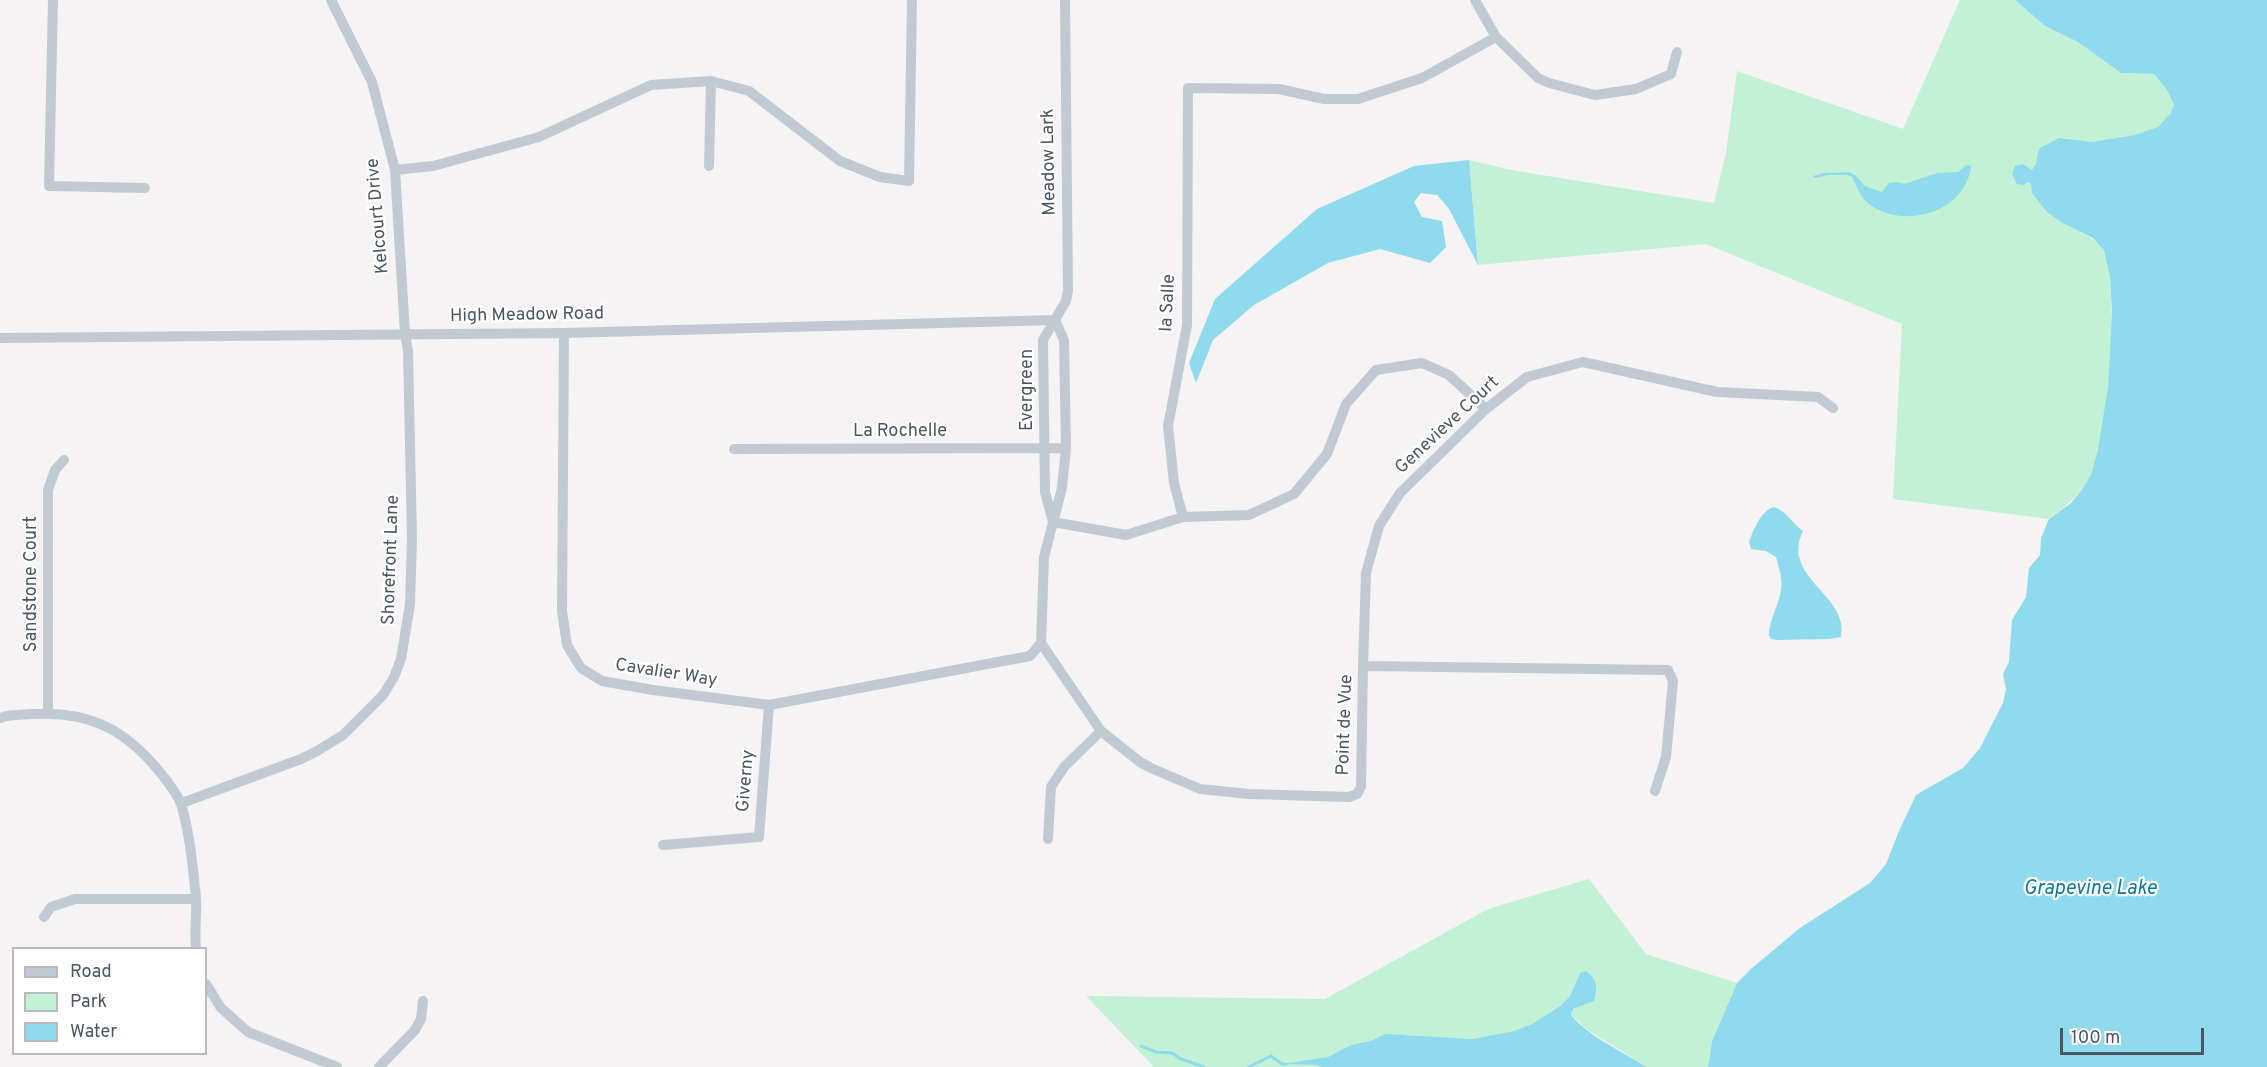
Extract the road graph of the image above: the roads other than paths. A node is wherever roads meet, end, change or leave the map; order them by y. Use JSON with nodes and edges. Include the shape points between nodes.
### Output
{"nodes":[{"id":1,"x":53,"y":0,"type":"edge"},
{"id":2,"x":331,"y":0,"type":"edge"},
{"id":3,"x":912,"y":0,"type":"edge"},
{"id":4,"x":1065,"y":0,"type":"edge"},
{"id":5,"x":1475,"y":0,"type":"edge"},
{"id":6,"x":1496,"y":37,"type":"junction"},
{"id":7,"x":1677,"y":52,"type":"dead end"},
{"id":8,"x":711,"y":81,"type":"junction"},
{"id":9,"x":709,"y":166,"type":"dead end"},
{"id":10,"x":395,"y":171,"type":"junction"},
{"id":11,"x":145,"y":188,"type":"dead end"},
{"id":12,"x":1055,"y":320,"type":"junction"},
{"id":13,"x":405,"y":333,"type":"junction"},
{"id":14,"x":564,"y":333,"type":"junction"},
{"id":15,"x":0,"y":338,"type":"edge"},
{"id":16,"x":1833,"y":408,"type":"dead end"},
{"id":17,"x":1486,"y":409,"type":"junction"},
{"id":18,"x":1044,"y":447,"type":"junction"},
{"id":19,"x":1066,"y":448,"type":"junction"},
{"id":20,"x":734,"y":449,"type":"dead end"},
{"id":21,"x":64,"y":460,"type":"dead end"},
{"id":22,"x":1183,"y":517,"type":"junction"},
{"id":23,"x":1053,"y":522,"type":"junction"},
{"id":24,"x":1041,"y":643,"type":"junction"},
{"id":25,"x":1363,"y":666,"type":"junction"},
{"id":26,"x":769,"y":705,"type":"junction"},
{"id":27,"x":48,"y":713,"type":"junction"},
{"id":28,"x":2,"y":715,"type":"edge"},
{"id":29,"x":1101,"y":731,"type":"junction"},
{"id":30,"x":1655,"y":790,"type":"dead end"},
{"id":31,"x":182,"y":803,"type":"junction"},
{"id":32,"x":1048,"y":839,"type":"dead end"},
{"id":33,"x":663,"y":844,"type":"dead end"},
{"id":34,"x":196,"y":899,"type":"junction"},
{"id":35,"x":45,"y":917,"type":"dead end"},
{"id":36,"x":196,"y":947,"type":"edge"},
{"id":37,"x":207,"y":986,"type":"edge"},
{"id":38,"x":423,"y":1002,"type":"dead end"},
{"id":39,"x":338,"y":1067,"type":"edge"},
{"id":40,"x":379,"y":1067,"type":"edge"}],
"edges":[{"from":1,"to":11,"type":"street","via":[[49,186]]},
{"from":2,"to":10,"type":"street","name":"Kelcourt Drive","via":[[372,82]]},
{"from":3,"to":8,"type":"street","via":[[909,181],[880,177],[840,160],[749,91]]},
{"from":4,"to":12,"type":"street","name":"Meadow Lark","via":[[1068,291]]},
{"from":5,"to":6,"type":"street"},
{"from":6,"to":7,"type":"street","via":[[1538,78],[1595,95],[1636,89],[1671,74]]},
{"from":6,"to":22,"type":"street","name":"la Salle","via":[[1422,78],[1358,99],[1324,99],[1279,89],[1188,88],[1187,325],[1168,426],[1174,483]]},
{"from":8,"to":9,"type":"street"},
{"from":8,"to":10,"type":"street","via":[[651,85],[539,137],[433,166]]},
{"from":10,"to":13,"type":"street","name":"Kelcourt Drive"},
{"from":12,"to":14,"type":"street","name":"High Meadow Road"},
{"from":12,"to":18,"type":"street","name":"Evergreen","via":[[1043,340]]},
{"from":12,"to":19,"type":"street","name":"Evergreen","via":[[1064,340]]},
{"from":13,"to":14,"type":"street","name":"High Meadow Road"},
{"from":13,"to":15,"type":"street","name":"High Meadow Road"},
{"from":13,"to":31,"type":"street","name":"Shorefront Lane","via":[[412,539],[410,604],[394,677],[383,695],[343,735],[317,751]]},
{"from":14,"to":26,"type":"street","name":"Cavalier Way","via":[[562,611],[567,645],[582,668],[602,681]]},
{"from":16,"to":17,"type":"street","name":"Genevieve Court","via":[[1818,397],[1717,392],[1583,362],[1527,377]]},
{"from":17,"to":22,"type":"street","via":[[1449,375],[1422,363],[1376,370],[1346,404],[1327,454],[1294,494],[1249,515]]},
{"from":17,"to":25,"type":"street","name":"Genevieve Court","via":[[1400,493],[1379,526],[1366,573]]},
{"from":18,"to":19,"type":"street","name":"La Rochelle"},
{"from":18,"to":20,"type":"street","name":"La Rochelle"},
{"from":18,"to":23,"type":"street","name":"Evergreen","via":[[1045,492]]},
{"from":19,"to":23,"type":"street","name":"Evergreen"},
{"from":21,"to":27,"type":"street","name":"Sandstone Court","via":[[55,470],[48,490]]},
{"from":22,"to":23,"type":"street","via":[[1126,535]]},
{"from":23,"to":24,"type":"street","name":"Evergreen","via":[[1044,557]]},
{"from":24,"to":26,"type":"street","name":"Cavalier Way","via":[[1030,656]]},
{"from":24,"to":29,"type":"street","name":"Point de Vue"},
{"from":25,"to":29,"type":"street","name":"Point de Vue","via":[[1361,787],[1349,797],[1200,789],[1140,762]]},
{"from":25,"to":30,"type":"street","name":"Point de Vue","via":[[1668,670],[1673,681],[1666,757]]},
{"from":26,"to":33,"type":"street","name":"Giverny","via":[[759,837]]},
{"from":27,"to":28,"type":"street"},
{"from":27,"to":31,"type":"street","via":[[97,722],[121,735],[145,754]]},
{"from":29,"to":32,"type":"street","via":[[1064,767],[1051,787]]},
{"from":31,"to":34,"type":"street"},
{"from":34,"to":35,"type":"street","via":[[75,899],[51,907]]},
{"from":34,"to":36,"type":"street"},
{"from":37,"to":39,"type":"street","via":[[221,1008],[248,1032]]},
{"from":38,"to":40,"type":"street","via":[[415,1030]]}]}
